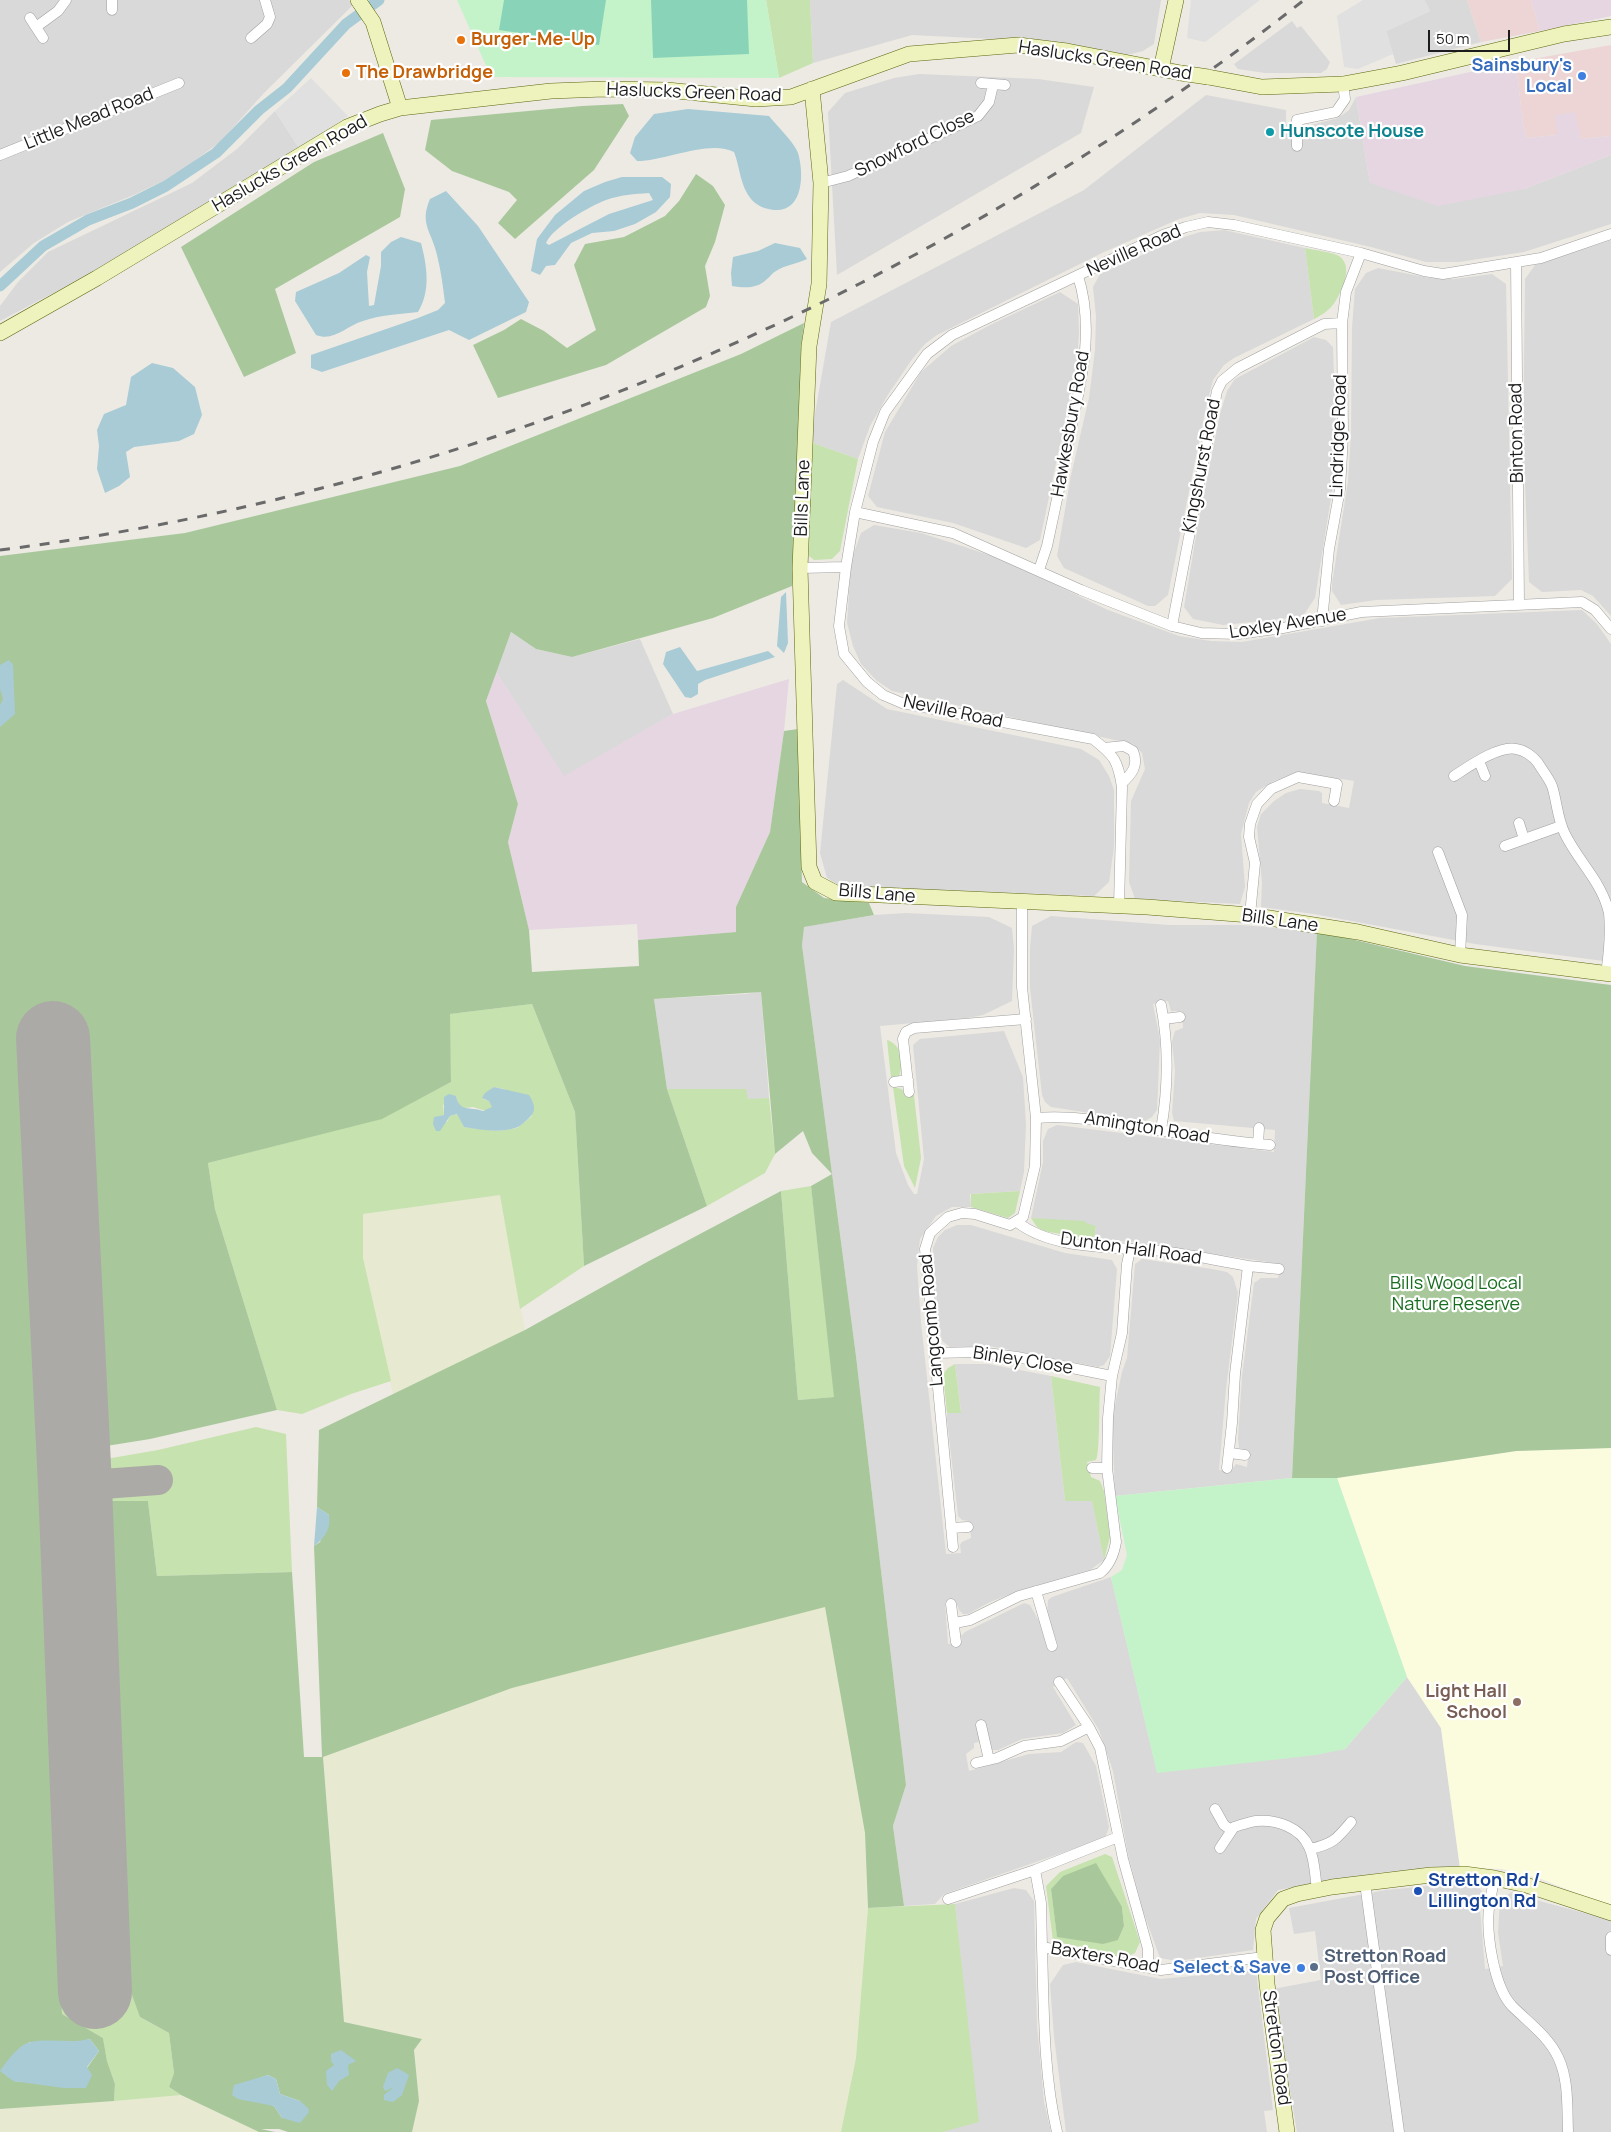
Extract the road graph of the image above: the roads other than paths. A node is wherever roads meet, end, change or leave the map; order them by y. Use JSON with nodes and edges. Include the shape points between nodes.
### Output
{"nodes":[{"id":1,"x":66,"y":0,"type":"edge"},
{"id":2,"x":265,"y":0,"type":"edge"},
{"id":3,"x":1176,"y":0,"type":"edge"},
{"id":4,"x":362,"y":6,"type":"edge"},
{"id":5,"x":30,"y":18,"type":"dead end"},
{"id":6,"x":36,"y":27,"type":"junction"},
{"id":7,"x":1611,"y":27,"type":"edge"},
{"id":8,"x":43,"y":38,"type":"dead end"},
{"id":9,"x":250,"y":38,"type":"dead end"},
{"id":10,"x":1161,"y":70,"type":"junction"},
{"id":11,"x":179,"y":83,"type":"dead end"},
{"id":12,"x":981,"y":83,"type":"dead end"},
{"id":13,"x":1343,"y":84,"type":"junction"},
{"id":14,"x":993,"y":85,"type":"junction"},
{"id":15,"x":1005,"y":85,"type":"dead end"},
{"id":16,"x":812,"y":89,"type":"junction"},
{"id":17,"x":400,"y":108,"type":"junction"},
{"id":18,"x":1298,"y":146,"type":"dead end"},
{"id":19,"x":0,"y":155,"type":"edge"},
{"id":20,"x":821,"y":184,"type":"junction"},
{"id":21,"x":1611,"y":234,"type":"edge"},
{"id":22,"x":1361,"y":253,"type":"junction"},
{"id":23,"x":1516,"y":262,"type":"junction"},
{"id":24,"x":1078,"y":276,"type":"junction"},
{"id":25,"x":1342,"y":323,"type":"junction"},
{"id":26,"x":0,"y":333,"type":"edge"},
{"id":27,"x":855,"y":512,"type":"junction"},
{"id":28,"x":846,"y":567,"type":"junction"},
{"id":29,"x":800,"y":568,"type":"junction"},
{"id":30,"x":1039,"y":570,"type":"junction"},
{"id":31,"x":1519,"y":604,"type":"junction"},
{"id":32,"x":1322,"y":620,"type":"junction"},
{"id":33,"x":1172,"y":626,"type":"junction"},
{"id":34,"x":1611,"y":629,"type":"edge"},
{"id":35,"x":1104,"y":748,"type":"junction"},
{"id":36,"x":1479,"y":761,"type":"junction"},
{"id":37,"x":1454,"y":776,"type":"dead end"},
{"id":38,"x":1485,"y":776,"type":"dead end"},
{"id":39,"x":1122,"y":783,"type":"junction"},
{"id":40,"x":1334,"y":801,"type":"dead end"},
{"id":41,"x":1519,"y":824,"type":"dead end"},
{"id":42,"x":1561,"y":826,"type":"junction"},
{"id":43,"x":1524,"y":839,"type":"junction"},
{"id":44,"x":1505,"y":846,"type":"dead end"},
{"id":45,"x":1438,"y":852,"type":"dead end"},
{"id":46,"x":1022,"y":901,"type":"junction"},
{"id":47,"x":1119,"y":906,"type":"junction"},
{"id":48,"x":1250,"y":915,"type":"junction"},
{"id":49,"x":1460,"y":956,"type":"junction"},
{"id":50,"x":1609,"y":974,"type":"edge"},
{"id":51,"x":1161,"y":1005,"type":"dead end"},
{"id":52,"x":1180,"y":1017,"type":"dead end"},
{"id":53,"x":1026,"y":1019,"type":"junction"},
{"id":54,"x":1164,"y":1019,"type":"junction"},
{"id":55,"x":908,"y":1080,"type":"junction"},
{"id":56,"x":894,"y":1082,"type":"dead end"},
{"id":57,"x":909,"y":1092,"type":"dead end"},
{"id":58,"x":1036,"y":1118,"type":"junction"},
{"id":59,"x":1259,"y":1128,"type":"dead end"},
{"id":60,"x":1161,"y":1130,"type":"junction"},
{"id":61,"x":1258,"y":1144,"type":"junction"},
{"id":62,"x":1270,"y":1145,"type":"dead end"},
{"id":63,"x":1016,"y":1222,"type":"junction"},
{"id":64,"x":1130,"y":1250,"type":"junction"},
{"id":65,"x":1248,"y":1266,"type":"junction"},
{"id":66,"x":1278,"y":1269,"type":"dead end"},
{"id":67,"x":935,"y":1352,"type":"junction"},
{"id":68,"x":1112,"y":1376,"type":"junction"},
{"id":69,"x":1230,"y":1453,"type":"junction"},
{"id":70,"x":1246,"y":1455,"type":"dead end"},
{"id":71,"x":1092,"y":1468,"type":"dead end"},
{"id":72,"x":1107,"y":1468,"type":"junction"},
{"id":73,"x":1227,"y":1468,"type":"dead end"},
{"id":74,"x":968,"y":1527,"type":"dead end"},
{"id":75,"x":951,"y":1528,"type":"junction"},
{"id":76,"x":953,"y":1547,"type":"dead end"},
{"id":77,"x":1036,"y":1591,"type":"junction"},
{"id":78,"x":951,"y":1604,"type":"dead end"},
{"id":79,"x":955,"y":1623,"type":"junction"},
{"id":80,"x":956,"y":1642,"type":"dead end"},
{"id":81,"x":1052,"y":1646,"type":"dead end"},
{"id":82,"x":1059,"y":1682,"type":"dead end"},
{"id":83,"x":981,"y":1725,"type":"dead end"},
{"id":84,"x":1089,"y":1727,"type":"junction"},
{"id":85,"x":989,"y":1760,"type":"junction"},
{"id":86,"x":976,"y":1763,"type":"dead end"},
{"id":87,"x":1216,"y":1809,"type":"dead end"},
{"id":88,"x":1351,"y":1822,"type":"dead end"},
{"id":89,"x":1231,"y":1830,"type":"junction"},
{"id":90,"x":1118,"y":1837,"type":"junction"},
{"id":91,"x":1220,"y":1848,"type":"dead end"},
{"id":92,"x":1310,"y":1849,"type":"junction"},
{"id":93,"x":1035,"y":1870,"type":"junction"},
{"id":94,"x":1494,"y":1878,"type":"junction"},
{"id":95,"x":1365,"y":1883,"type":"junction"},
{"id":96,"x":1318,"y":1890,"type":"junction"},
{"id":97,"x":948,"y":1899,"type":"dead end"},
{"id":98,"x":1611,"y":1913,"type":"edge"},
{"id":99,"x":1611,"y":1937,"type":"edge"},
{"id":100,"x":1042,"y":1947,"type":"junction"},
{"id":101,"x":1611,"y":1950,"type":"edge"},
{"id":102,"x":1264,"y":1957,"type":"junction"},
{"id":103,"x":1148,"y":1967,"type":"junction"},
{"id":104,"x":1057,"y":2132,"type":"edge"},
{"id":105,"x":1287,"y":2132,"type":"edge"},
{"id":106,"x":1399,"y":2132,"type":"edge"},
{"id":107,"x":1568,"y":2132,"type":"edge"}],
"edges":[{"from":1,"to":6,"type":"street","via":[[58,11]]},
{"from":2,"to":9,"type":"street","via":[[270,17],[267,24]]},
{"from":3,"to":10,"type":"street"},
{"from":4,"to":17,"type":"street","via":[[373,22]]},
{"from":5,"to":6,"type":"street"},
{"from":6,"to":8,"type":"street"},
{"from":7,"to":13,"type":"street","name":"Haslucks Green Road","via":[[1564,34]]},
{"from":10,"to":13,"type":"street","name":"Haslucks Green Road","bridge":true,"via":[[1262,86]]},
{"from":10,"to":16,"type":"street","name":"Haslucks Green Road","via":[[1067,51],[1018,45],[910,54]]},
{"from":11,"to":19,"type":"street","name":"Little Mead Road"},
{"from":12,"to":14,"type":"street","name":"Snowford Close"},
{"from":13,"to":18,"type":"street","via":[[1345,99],[1336,112],[1297,120]]},
{"from":14,"to":15,"type":"street","name":"Snowford Close"},
{"from":14,"to":20,"type":"street","name":"Snowford Close","via":[[989,102],[978,116],[848,176]]},
{"from":16,"to":17,"type":"street","name":"Haslucks Green Road","via":[[791,97],[756,99],[667,90],[551,91]]},
{"from":16,"to":20,"type":"street","name":"Bills Lane"},
{"from":17,"to":26,"type":"street","name":"Haslucks Green Road","via":[[347,127]]},
{"from":20,"to":29,"type":"street","name":"Bills Lane","via":[[818,284],[809,346]]},
{"from":21,"to":23,"type":"street","name":"Neville Road","via":[[1541,258]]},
{"from":22,"to":23,"type":"street","name":"Neville Road","via":[[1443,274]]},
{"from":22,"to":24,"type":"street","name":"Neville Road","via":[[1208,222],[1163,235]]},
{"from":22,"to":25,"type":"street","name":"Lindridge Road","via":[[1346,292]]},
{"from":23,"to":31,"type":"street","name":"Binton Road"},
{"from":24,"to":27,"type":"street","name":"Neville Road","via":[[952,335],[926,354],[885,412],[873,442]]},
{"from":24,"to":30,"type":"street","name":"Hawkesbury Road","via":[[1084,297],[1086,332],[1083,376]]},
{"from":25,"to":32,"type":"street","name":"Lindridge Road","via":[[1340,489],[1329,549]]},
{"from":25,"to":33,"type":"street","name":"Kingshurst Road","via":[[1324,324],[1238,368],[1222,380],[1217,391]]},
{"from":27,"to":28,"type":"street","name":"Neville Road"},
{"from":27,"to":30,"type":"street","name":"Loxley Avenue","via":[[953,533]]},
{"from":28,"to":29,"type":"street"},
{"from":28,"to":35,"type":"street","name":"Neville Road","via":[[839,626],[844,654],[867,682],[883,695],[902,704],[1093,740]]},
{"from":29,"to":46,"type":"street","name":"Bills Lane","via":[[810,867],[815,882],[836,893]]},
{"from":30,"to":33,"type":"street","name":"Loxley Avenue"},
{"from":31,"to":32,"type":"street","name":"Loxley Avenue","via":[[1361,612]]},
{"from":31,"to":34,"type":"street","name":"Loxley Avenue","via":[[1582,602],[1595,610]]},
{"from":32,"to":33,"type":"street","name":"Loxley Avenue","via":[[1238,634]]},
{"from":35,"to":39,"type":"street","name":"Neville Road","via":[[1120,768]]},
{"from":35,"to":39,"type":"street","name":"Neville Road","via":[[1124,746],[1133,751],[1135,766]]},
{"from":36,"to":37,"type":"street"},
{"from":36,"to":38,"type":"street"},
{"from":36,"to":42,"type":"street","via":[[1514,748],[1536,760],[1551,785]]},
{"from":39,"to":47,"type":"street","name":"Neville Road"},
{"from":40,"to":48,"type":"street","via":[[1337,784],[1298,777],[1271,789],[1257,804],[1250,824],[1255,863]]},
{"from":41,"to":43,"type":"street"},
{"from":42,"to":43,"type":"street"},
{"from":42,"to":50,"type":"street","via":[[1597,882],[1609,910]]},
{"from":43,"to":44,"type":"street"},
{"from":45,"to":49,"type":"street","via":[[1462,915]]},
{"from":46,"to":47,"type":"street","name":"Bills Lane"},
{"from":46,"to":53,"type":"street","via":[[1022,987]]},
{"from":47,"to":48,"type":"street","name":"Bills Lane"},
{"from":48,"to":49,"type":"street","name":"Bills Lane","via":[[1358,932]]},
{"from":49,"to":50,"type":"street","name":"Bills Lane"},
{"from":51,"to":54,"type":"street"},
{"from":52,"to":54,"type":"street"},
{"from":53,"to":55,"type":"street","via":[[914,1028],[906,1032],[903,1039]]},
{"from":53,"to":58,"type":"street"},
{"from":54,"to":60,"type":"street","via":[[1167,1053]]},
{"from":55,"to":56,"type":"street"},
{"from":55,"to":57,"type":"street"},
{"from":58,"to":60,"type":"street","name":"Amington Road","via":[[1096,1118]]},
{"from":58,"to":63,"type":"street","via":[[1035,1166],[1023,1217]]},
{"from":59,"to":61,"type":"street"},
{"from":60,"to":61,"type":"street","name":"Amington Road"},
{"from":61,"to":62,"type":"street","name":"Amington Road"},
{"from":63,"to":64,"type":"street","name":"Dunton Hall Road","via":[[1044,1236]]},
{"from":63,"to":67,"type":"street","name":"Langcomb Road","via":[[1010,1225],[962,1213],[948,1217],[930,1233],[925,1250]]},
{"from":64,"to":65,"type":"street","name":"Dunton Hall Road","via":[[1167,1252]]},
{"from":64,"to":68,"type":"street","via":[[1122,1333]]},
{"from":65,"to":66,"type":"street","name":"Dunton Hall Road"},
{"from":65,"to":69,"type":"street","via":[[1235,1374]]},
{"from":67,"to":68,"type":"street","name":"Binley Close","via":[[979,1352]]},
{"from":67,"to":75,"type":"street","name":"Langcomb Road"},
{"from":68,"to":72,"type":"street"},
{"from":69,"to":70,"type":"street"},
{"from":69,"to":73,"type":"street"},
{"from":71,"to":72,"type":"street"},
{"from":72,"to":77,"type":"street","via":[[1116,1542],[1107,1568],[1100,1573]]},
{"from":74,"to":75,"type":"street"},
{"from":75,"to":76,"type":"street","name":"Langcomb Road"},
{"from":77,"to":79,"type":"street","via":[[970,1620]]},
{"from":77,"to":81,"type":"street"},
{"from":78,"to":79,"type":"street"},
{"from":79,"to":80,"type":"street"},
{"from":82,"to":84,"type":"street"},
{"from":83,"to":85,"type":"street"},
{"from":84,"to":85,"type":"street","via":[[1061,1741],[1024,1746]]},
{"from":84,"to":90,"type":"street","via":[[1100,1748]]},
{"from":85,"to":86,"type":"street"},
{"from":87,"to":89,"type":"street","via":[[1224,1825]]},
{"from":88,"to":92,"type":"street","via":[[1328,1845]]},
{"from":89,"to":91,"type":"street"},
{"from":89,"to":92,"type":"street","via":[[1256,1821],[1289,1826],[1303,1835]]},
{"from":90,"to":93,"type":"street"},
{"from":90,"to":103,"type":"street","via":[[1148,1949]]},
{"from":92,"to":96,"type":"street"},
{"from":93,"to":97,"type":"street"},
{"from":93,"to":100,"type":"street","via":[[1041,1903]]},
{"from":94,"to":95,"type":"street","via":[[1447,1873]]},
{"from":94,"to":98,"type":"street"},
{"from":94,"to":107,"type":"street","via":[[1488,1910],[1495,1972],[1502,1994],[1541,2034],[1559,2058],[1567,2092]]},
{"from":95,"to":96,"type":"street"},
{"from":95,"to":106,"type":"street"},
{"from":96,"to":102,"type":"street","name":"Stretton Road","via":[[1283,1899],[1274,1908],[1266,1918],[1263,1930]]},
{"from":99,"to":101,"type":"street"},
{"from":100,"to":103,"type":"street","name":"Baxters Road"},
{"from":100,"to":104,"type":"street","name":"Baxters Road","via":[[1046,2042],[1052,2112]]},
{"from":102,"to":103,"type":"street","name":"Baxters Road","via":[[1161,1970]]},
{"from":102,"to":105,"type":"street","name":"Stretton Road"}]}
